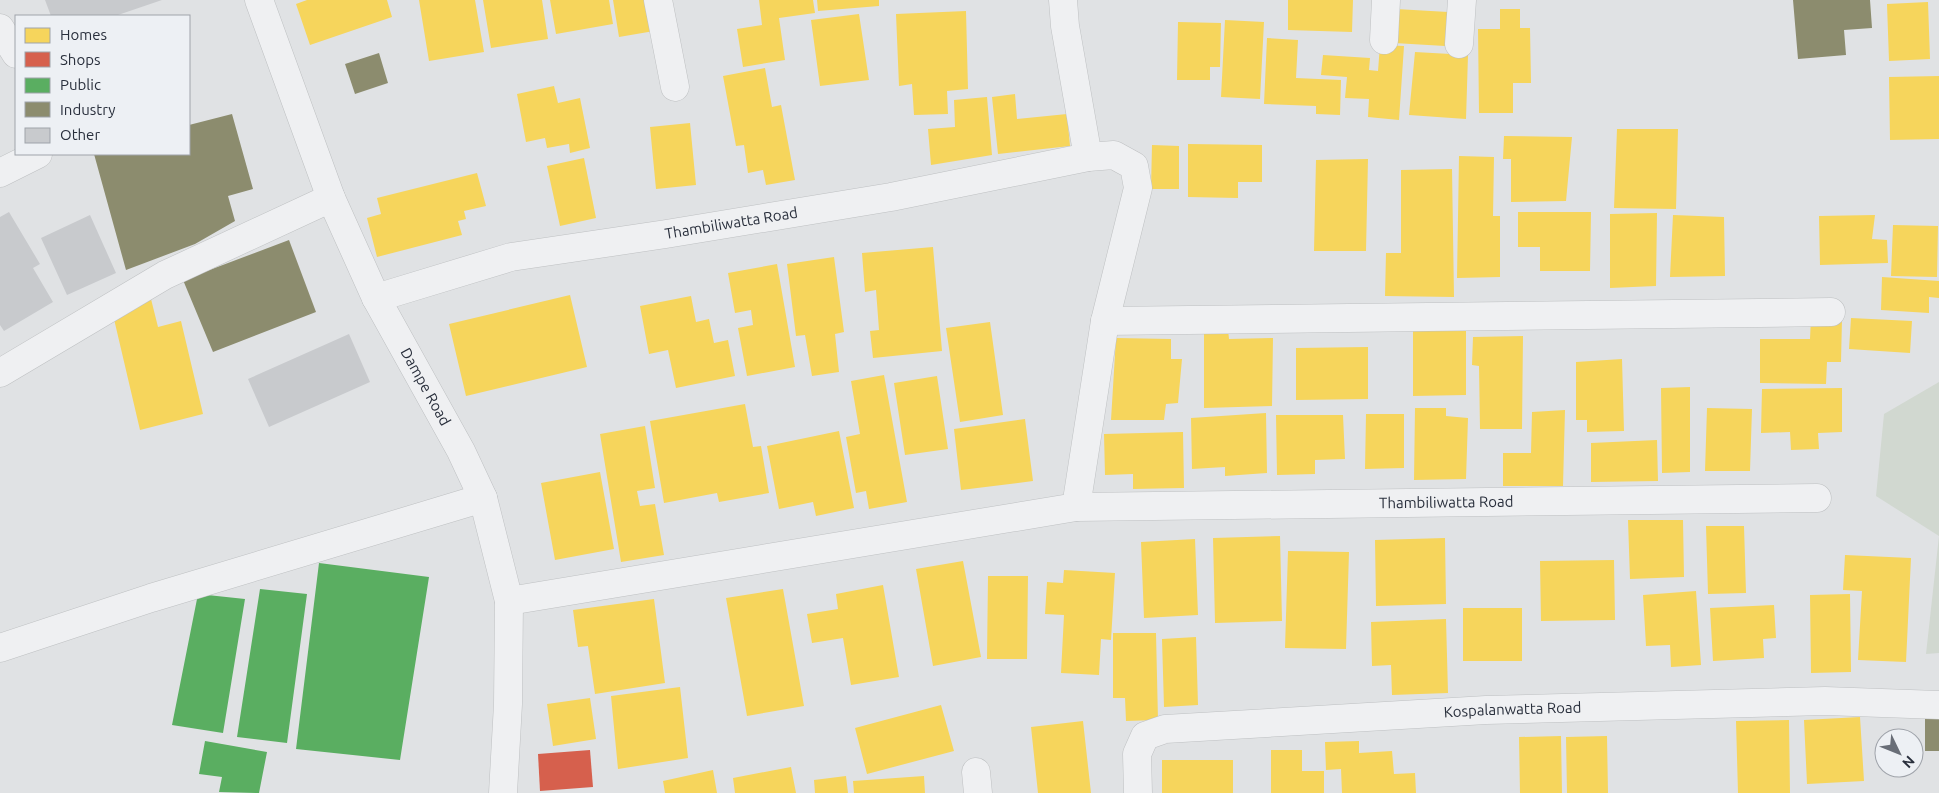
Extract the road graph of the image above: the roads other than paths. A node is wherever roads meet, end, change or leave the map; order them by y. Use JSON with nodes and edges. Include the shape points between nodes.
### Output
{"nodes":[{"id":1,"x":259,"y":0,"type":"edge"},
{"id":2,"x":658,"y":0,"type":"edge"},
{"id":3,"x":1063,"y":0,"type":"edge"},
{"id":4,"x":1386,"y":0,"type":"edge"},
{"id":5,"x":1462,"y":0,"type":"edge"},
{"id":6,"x":0,"y":28,"type":"edge"},
{"id":7,"x":1384,"y":40,"type":"dead end"},
{"id":8,"x":1459,"y":44,"type":"dead end"},
{"id":9,"x":15,"y":52,"type":"edge"},
{"id":10,"x":674,"y":87,"type":"dead end"},
{"id":11,"x":36,"y":155,"type":"edge"},
{"id":12,"x":1088,"y":157,"type":"junction"},
{"id":13,"x":0,"y":173,"type":"edge"},
{"id":14,"x":331,"y":198,"type":"junction"},
{"id":15,"x":376,"y":298,"type":"junction"},
{"id":16,"x":1831,"y":312,"type":"dead end"},
{"id":17,"x":1105,"y":321,"type":"junction"},
{"id":18,"x":0,"y":373,"type":"edge"},
{"id":19,"x":483,"y":498,"type":"junction"},
{"id":20,"x":1817,"y":498,"type":"dead end"},
{"id":21,"x":1076,"y":507,"type":"junction"},
{"id":22,"x":508,"y":601,"type":"junction"},
{"id":23,"x":0,"y":648,"type":"edge"},
{"id":24,"x":1939,"y":704,"type":"edge"},
{"id":25,"x":503,"y":793,"type":"edge"},
{"id":26,"x":1138,"y":793,"type":"edge"}],
"edges":[{"from":1,"to":14,"type":"street","name":"Dampe Road"},
{"from":2,"to":10,"type":"street"},
{"from":3,"to":12,"type":"street","via":[[1064,26]]},
{"from":4,"to":7,"type":"street"},
{"from":5,"to":8,"type":"street"},
{"from":6,"to":9,"type":"street"},
{"from":11,"to":13,"type":"street"},
{"from":12,"to":15,"type":"street","name":"Thambiliwatta Road","via":[[891,197],[511,257]]},
{"from":12,"to":17,"type":"street","name":"Thambiliwatta Road","via":[[1114,155],[1134,166],[1138,188]]},
{"from":14,"to":15,"type":"street","name":"Dampe Road"},
{"from":14,"to":18,"type":"street","via":[[165,275]]},
{"from":15,"to":19,"type":"street","name":"Dampe Road","via":[[461,451]]},
{"from":16,"to":17,"type":"street"},
{"from":17,"to":21,"type":"street","name":"Thambiliwatta Road"},
{"from":19,"to":22,"type":"street","name":"Dampe Road"},
{"from":19,"to":23,"type":"street","via":[[151,598]]},
{"from":20,"to":21,"type":"street","name":"Thambiliwatta Road"},
{"from":21,"to":22,"type":"street","name":"Thambiliwatta Road"},
{"from":22,"to":25,"type":"street","name":"Dampe Road","via":[[508,704]]},
{"from":24,"to":26,"type":"street","name":"Kospalanwatta Road","via":[[1825,701],[1486,710],[1165,729],[1145,736],[1137,754]]}]}
